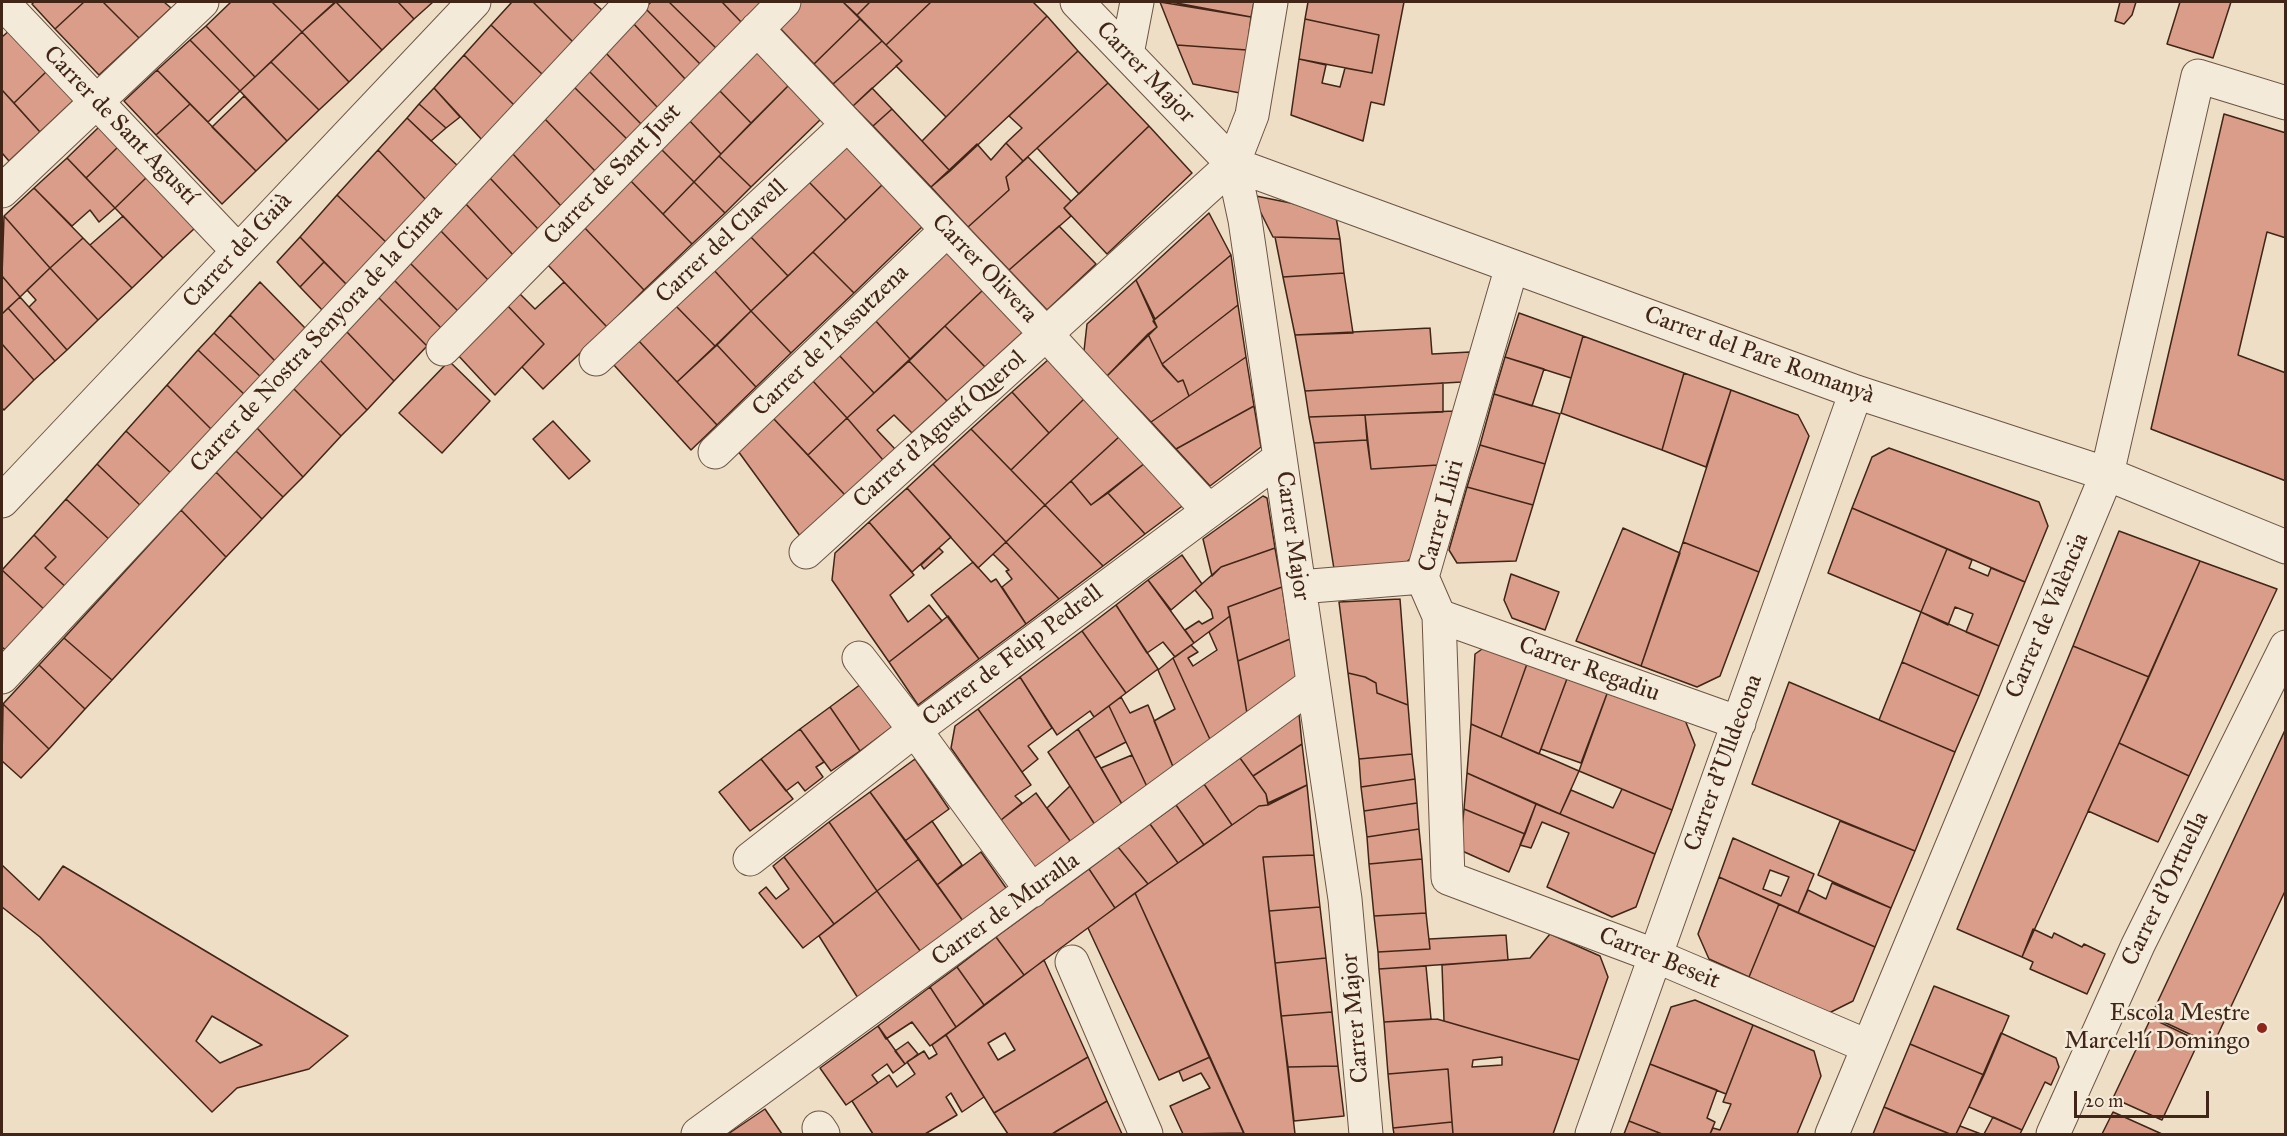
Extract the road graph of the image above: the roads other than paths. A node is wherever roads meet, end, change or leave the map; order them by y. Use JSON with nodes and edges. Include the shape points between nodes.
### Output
{"nodes":[{"id":1,"x":2,"y":2,"type":"edge"},
{"id":2,"x":202,"y":2,"type":"edge"},
{"id":3,"x":474,"y":2,"type":"edge"},
{"id":4,"x":632,"y":2,"type":"edge"},
{"id":5,"x":784,"y":2,"type":"edge"},
{"id":6,"x":1077,"y":2,"type":"edge"},
{"id":7,"x":1137,"y":2,"type":"edge"},
{"id":8,"x":1271,"y":2,"type":"edge"},
{"id":9,"x":757,"y":29,"type":"junction"},
{"id":10,"x":1127,"y":54,"type":"junction"},
{"id":11,"x":96,"y":102,"type":"junction"},
{"id":12,"x":2286,"y":103,"type":"edge"},
{"id":13,"x":847,"y":125,"type":"junction"},
{"id":14,"x":1233,"y":164,"type":"junction"},
{"id":15,"x":2,"y":192,"type":"edge"},
{"id":16,"x":947,"y":230,"type":"junction"},
{"id":17,"x":238,"y":251,"type":"junction"},
{"id":18,"x":1512,"y":266,"type":"junction"},
{"id":19,"x":1046,"y":334,"type":"junction"},
{"id":20,"x":443,"y":350,"type":"dead end"},
{"id":21,"x":596,"y":359,"type":"dead end"},
{"id":22,"x":1856,"y":392,"type":"junction"},
{"id":23,"x":715,"y":452,"type":"dead end"},
{"id":24,"x":1280,"y":458,"type":"junction"},
{"id":25,"x":2108,"y":474,"type":"junction"},
{"id":26,"x":2,"y":501,"type":"edge"},
{"id":27,"x":1209,"y":511,"type":"junction"},
{"id":28,"x":2286,"y":547,"type":"edge"},
{"id":29,"x":806,"y":552,"type":"dead end"},
{"id":30,"x":1422,"y":577,"type":"junction"},
{"id":31,"x":1299,"y":587,"type":"junction"},
{"id":32,"x":1439,"y":616,"type":"junction"},
{"id":33,"x":2286,"y":647,"type":"edge"},
{"id":34,"x":859,"y":658,"type":"dead end"},
{"id":35,"x":2,"y":677,"type":"edge"},
{"id":36,"x":1313,"y":684,"type":"junction"},
{"id":37,"x":1739,"y":723,"type":"junction"},
{"id":38,"x":915,"y":729,"type":"junction"},
{"id":39,"x":750,"y":859,"type":"dead end"},
{"id":40,"x":1448,"y":878,"type":"joint"},
{"id":41,"x":1032,"y":891,"type":"junction"},
{"id":42,"x":1656,"y":956,"type":"junction"},
{"id":43,"x":1072,"y":962,"type":"dead end"},
{"id":44,"x":1867,"y":1046,"type":"junction"},
{"id":45,"x":698,"y":1134,"type":"edge"},
{"id":46,"x":1146,"y":1134,"type":"edge"},
{"id":47,"x":1366,"y":1134,"type":"edge"},
{"id":48,"x":1592,"y":1134,"type":"edge"},
{"id":49,"x":1832,"y":1134,"type":"edge"},
{"id":50,"x":2053,"y":1134,"type":"edge"}],
"edges":[{"from":1,"to":11,"type":"street","name":"Carrer de Sant Agustí"},
{"from":2,"to":11,"type":"street"},
{"from":3,"to":17,"type":"street","name":"Carrer del Gaià"},
{"from":4,"to":35,"type":"street","name":"Carrer de Nostra Senyora de la Cinta"},
{"from":5,"to":9,"type":"street","name":"Carrer de Sant Just"},
{"from":6,"to":10,"type":"street","name":"Carrer Major"},
{"from":7,"to":10,"type":"street"},
{"from":8,"to":14,"type":"street","via":[[1252,116]]},
{"from":9,"to":13,"type":"street","name":"Carrer Olivera"},
{"from":9,"to":20,"type":"street","name":"Carrer de Sant Just"},
{"from":10,"to":14,"type":"street","name":"Carrer Major"},
{"from":11,"to":15,"type":"street"},
{"from":11,"to":17,"type":"street","name":"Carrer de Sant Agustí"},
{"from":12,"to":25,"type":"street","name":"Carrer de València","via":[[2198,76]]},
{"from":13,"to":16,"type":"street","name":"Carrer Olivera"},
{"from":13,"to":21,"type":"street","name":"Carrer del Clavell"},
{"from":14,"to":18,"type":"street","name":"Carrer del Pare Romanyà"},
{"from":14,"to":19,"type":"street","name":"Carrer d'Agustí Querol"},
{"from":14,"to":24,"type":"street","name":"Carrer Major","via":[[1245,220]]},
{"from":16,"to":19,"type":"street","name":"Carrer Olivera"},
{"from":16,"to":23,"type":"street","name":"Carrer de l'Assutzena"},
{"from":17,"to":26,"type":"street","name":"Carrer del Gaià"},
{"from":18,"to":22,"type":"street","name":"Carrer del Pare Romanyà"},
{"from":18,"to":30,"type":"street","name":"Carrer Lliri"},
{"from":19,"to":27,"type":"street","name":"Carrer Olivera"},
{"from":19,"to":29,"type":"street","name":"Carrer d'Agustí Querol"},
{"from":22,"to":25,"type":"street","name":"Carrer del Pare Romanyà"},
{"from":22,"to":37,"type":"street","name":"Carrer d'Ulldecona"},
{"from":24,"to":27,"type":"street","name":"Carrer de Felip Pedrell"},
{"from":24,"to":31,"type":"street","name":"Carrer Major"},
{"from":25,"to":28,"type":"street","name":"Carrer del Pare Romanyà"},
{"from":25,"to":44,"type":"street","name":"Carrer de València"},
{"from":27,"to":38,"type":"street","name":"Carrer de Felip Pedrell"},
{"from":30,"to":31,"type":"street"},
{"from":30,"to":32,"type":"street","name":"Carrer Lliri"},
{"from":31,"to":36,"type":"street","name":"Carrer Major"},
{"from":32,"to":37,"type":"street","name":"Carrer Regadiu"},
{"from":32,"to":40,"type":"street","name":"Carrer Lliri"},
{"from":33,"to":50,"type":"street","name":"Carrer d'Ortuella","via":[[2138,945]]},
{"from":34,"to":38,"type":"street"},
{"from":36,"to":41,"type":"street","name":"Carrer de Muralla"},
{"from":36,"to":47,"type":"street","name":"Carrer Major","via":[[1345,899]]},
{"from":37,"to":42,"type":"street","name":"Carrer d'Ulldecona"},
{"from":38,"to":39,"type":"street","name":"Carrer de Felip Pedrell"},
{"from":38,"to":41,"type":"street"},
{"from":40,"to":42,"type":"street","name":"Carrer Beseit"},
{"from":41,"to":45,"type":"street","name":"Carrer de Muralla"},
{"from":42,"to":44,"type":"street","name":"Carrer Beseit"},
{"from":42,"to":48,"type":"street","name":"Carrer d'Ulldecona"},
{"from":43,"to":46,"type":"street"},
{"from":44,"to":49,"type":"street","name":"Carrer de València"}]}
